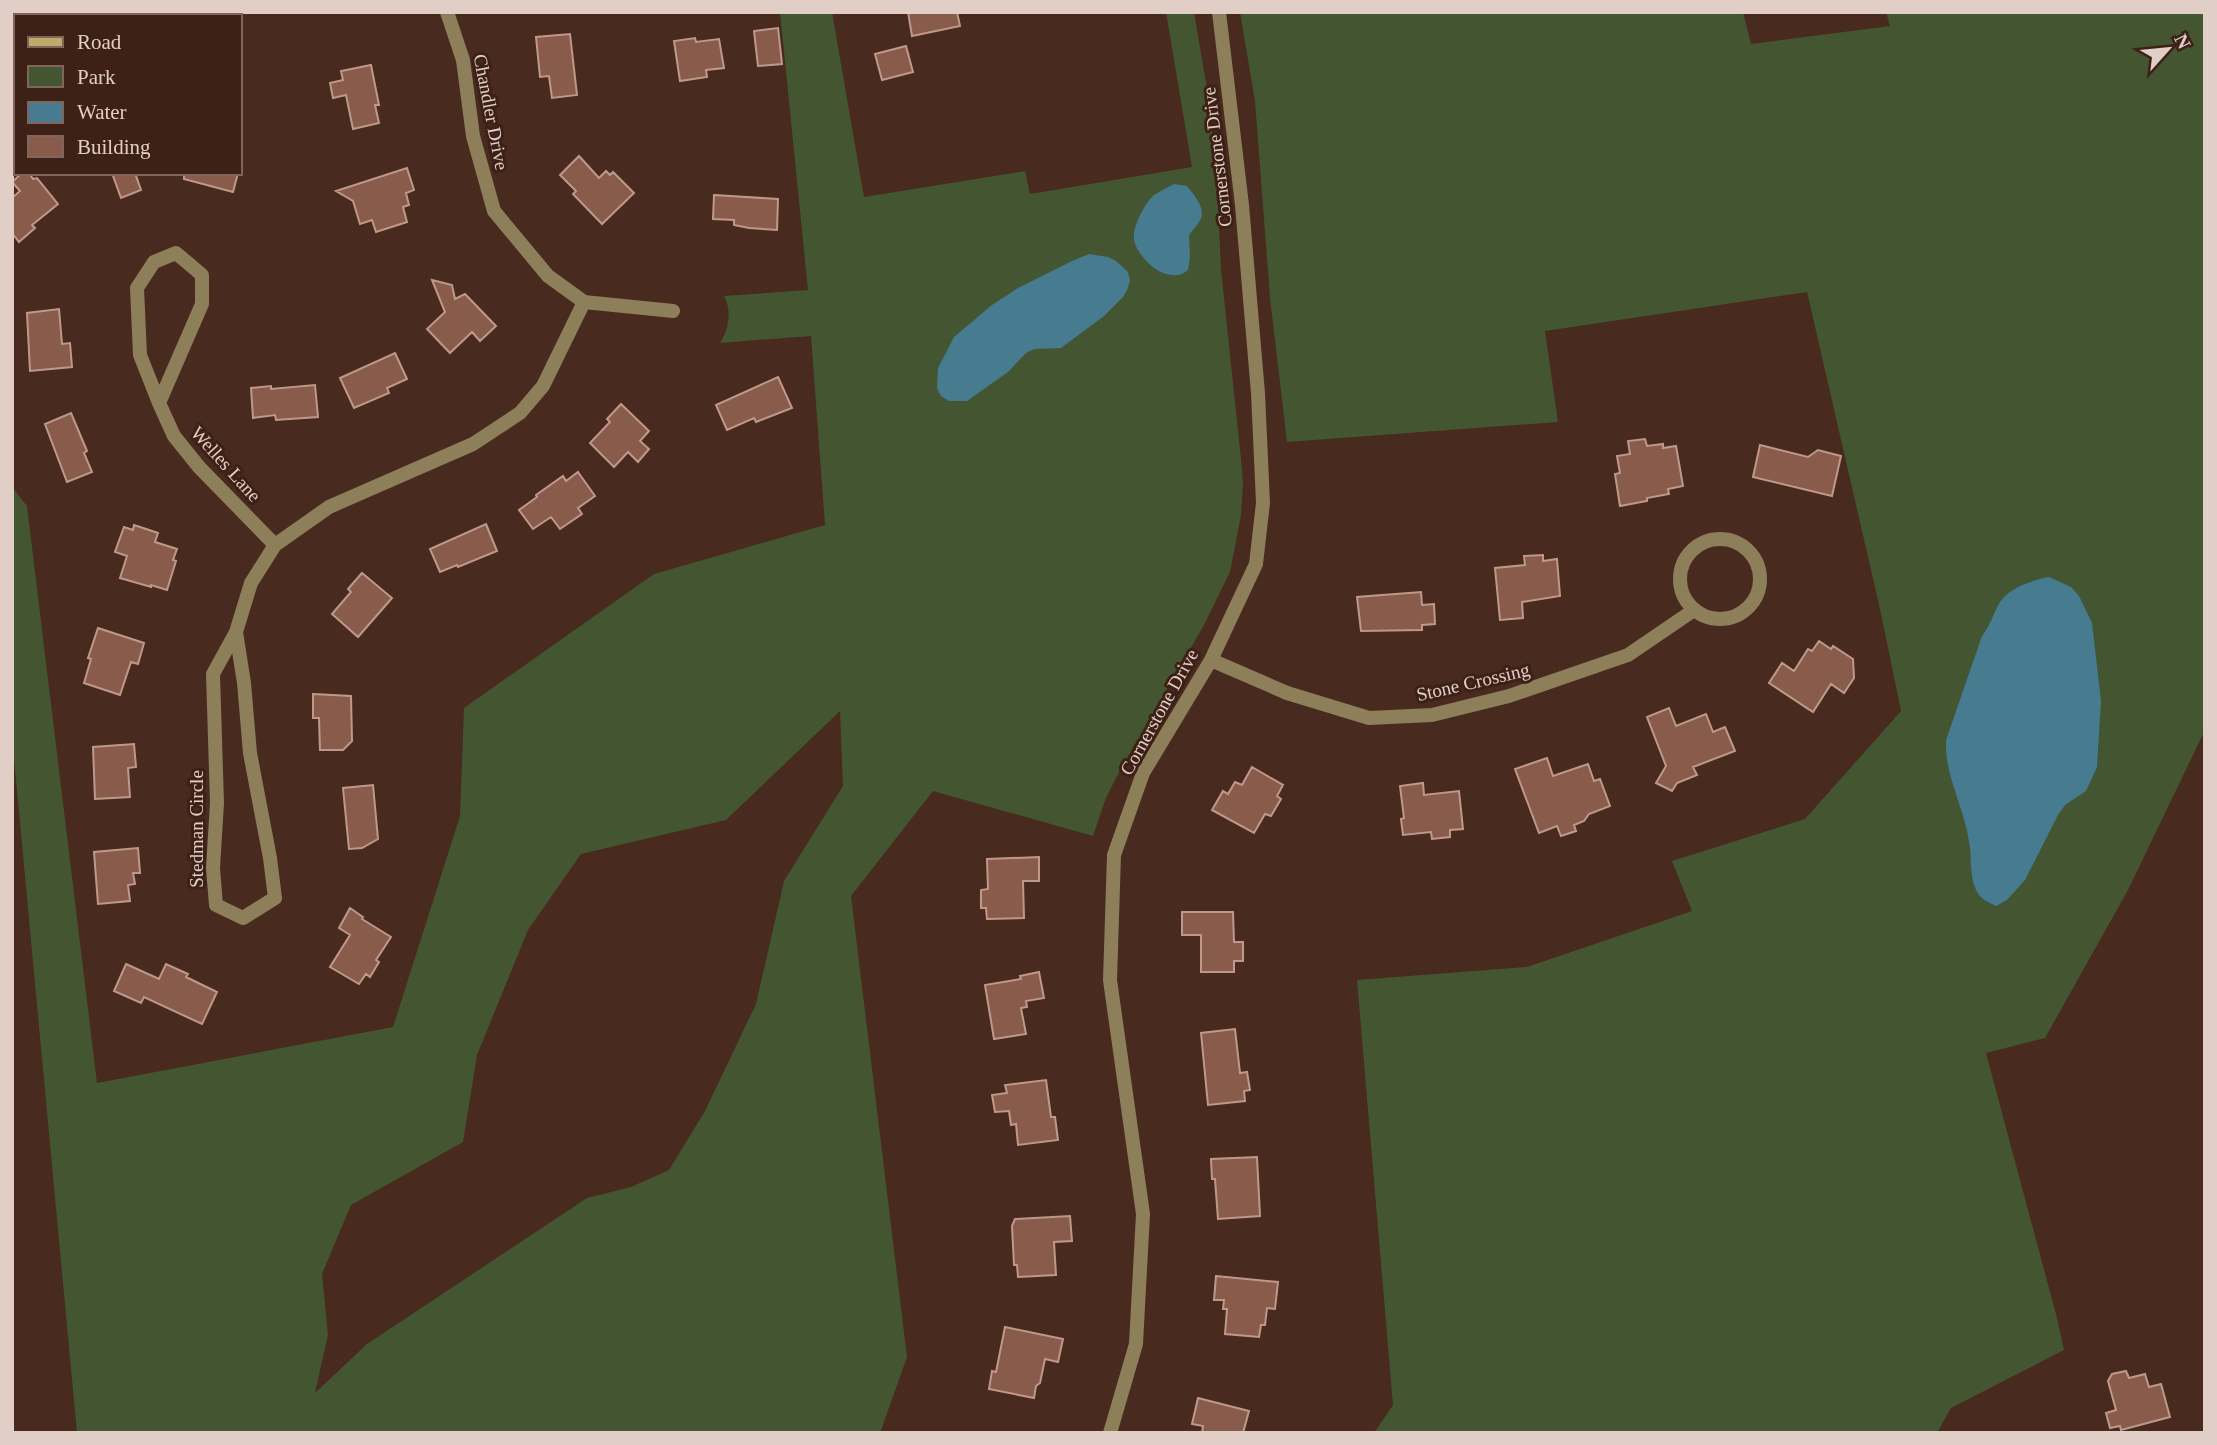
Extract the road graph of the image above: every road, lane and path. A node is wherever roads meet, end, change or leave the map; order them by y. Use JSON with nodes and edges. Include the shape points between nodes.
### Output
{"nodes":[{"id":1,"x":447,"y":12,"type":"edge"},
{"id":2,"x":1219,"y":12,"type":"edge"},
{"id":3,"x":584,"y":302,"type":"junction"},
{"id":4,"x":673,"y":311,"type":"dead end"},
{"id":5,"x":159,"y":403,"type":"junction"},
{"id":6,"x":275,"y":545,"type":"junction"},
{"id":7,"x":1693,"y":610,"type":"junction"},
{"id":8,"x":236,"y":632,"type":"junction"},
{"id":9,"x":1211,"y":660,"type":"junction"},
{"id":10,"x":1110,"y":1433,"type":"edge"}],
"edges":[{"from":1,"to":3,"type":"street","name":"Chandler Drive","via":[[463,60],[472,136],[494,211],[548,276]]},
{"from":2,"to":9,"type":"street","name":"Cornerstone Drive","via":[[1242,205],[1263,503],[1256,564]]},
{"from":3,"to":4,"type":"street"},
{"from":3,"to":6,"type":"street","name":"Stedman Circle","via":[[543,386],[520,413],[473,444],[329,507]]},
{"from":5,"to":5,"type":"street","name":"Welles Lane","via":[[202,304],[202,275],[176,253],[154,262],[137,288],[139,355]]},
{"from":5,"to":6,"type":"street","name":"Welles Lane","via":[[174,436],[199,467]]},
{"from":6,"to":8,"type":"street","name":"Stedman Circle","via":[[251,583]]},
{"from":7,"to":7,"type":"street","via":[[1720,620],[1749,609],[1761,577],[1756,558],[1746,547],[1718,538],[1691,550],[1680,577],[1682,592]]},
{"from":7,"to":9,"type":"street","name":"Stone Crossing","via":[[1628,656],[1509,696],[1432,715],[1369,718],[1287,693]]},
{"from":8,"to":8,"type":"street","name":"Stedman Circle","via":[[250,753],[275,898],[243,918],[216,905],[213,868],[217,803],[212,674]]},
{"from":9,"to":10,"type":"street","name":"Cornerstone Drive","via":[[1143,773],[1114,855],[1110,980],[1143,1214],[1136,1344]]}]}
